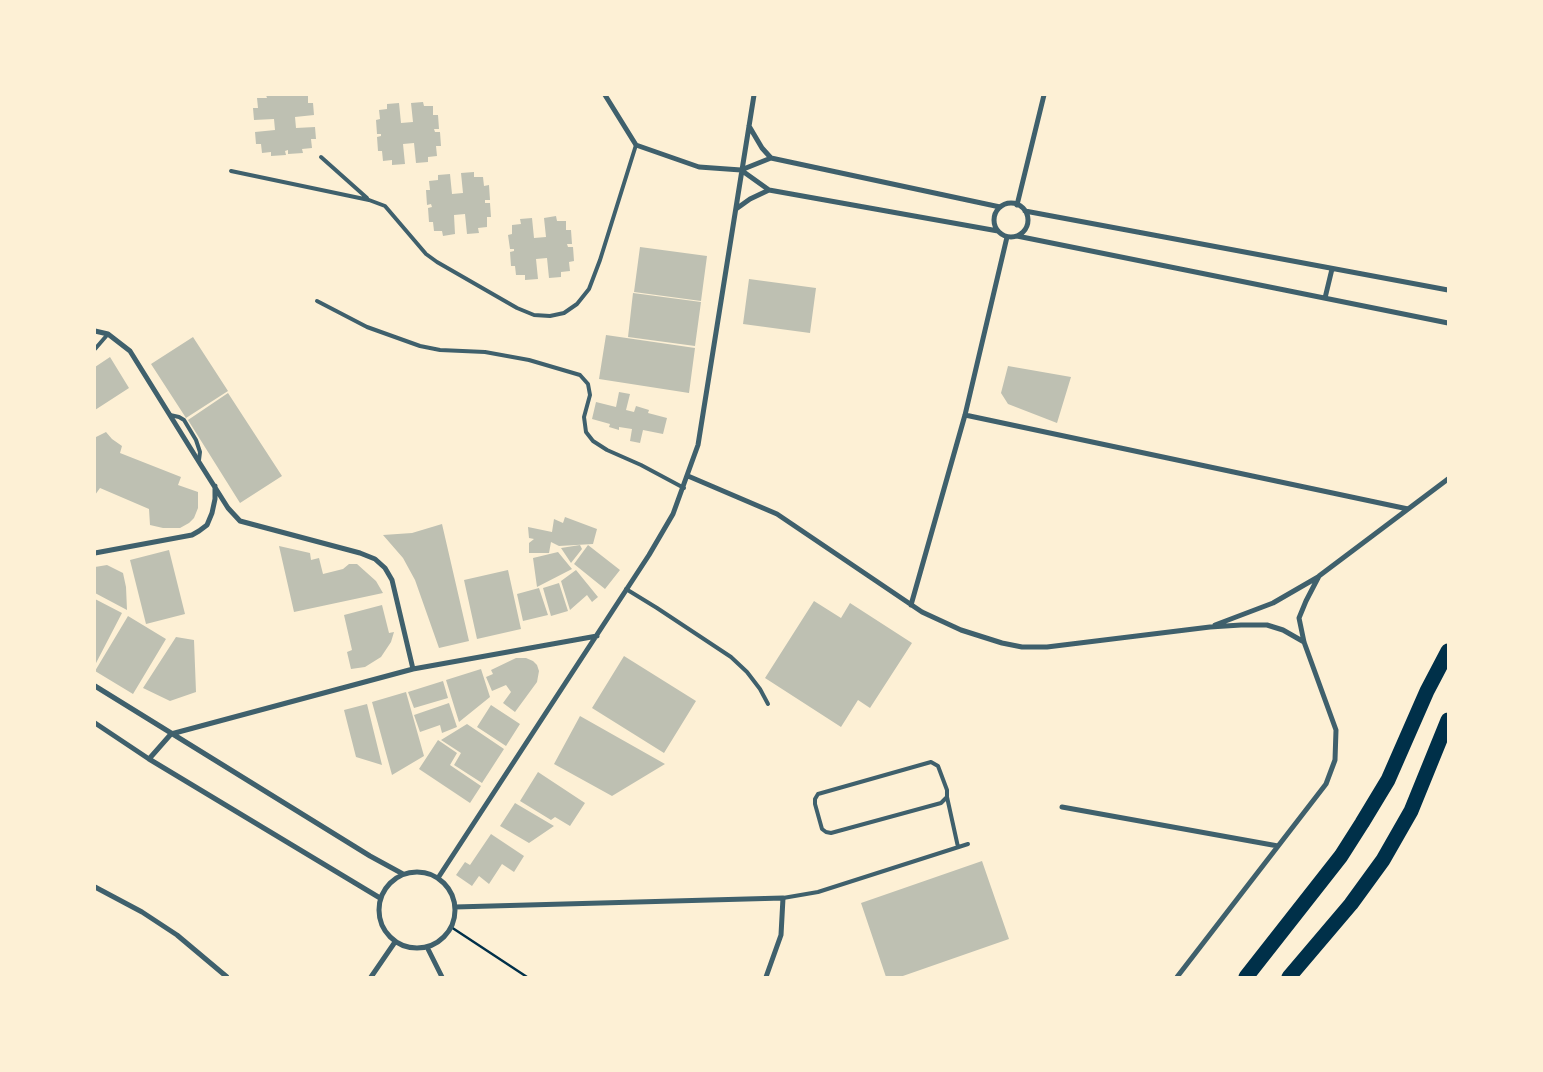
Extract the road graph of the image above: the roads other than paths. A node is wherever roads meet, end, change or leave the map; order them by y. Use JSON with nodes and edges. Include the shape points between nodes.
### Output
{"nodes":[{"id":1,"x":605,"y":95,"type":"edge"},
{"id":2,"x":754,"y":95,"type":"edge"},
{"id":3,"x":1044,"y":95,"type":"edge"},
{"id":4,"x":748,"y":125,"type":"junction"},
{"id":5,"x":636,"y":145,"type":"junction"},
{"id":6,"x":321,"y":157,"type":"dead end"},
{"id":7,"x":771,"y":158,"type":"junction"},
{"id":8,"x":741,"y":170,"type":"junction"},
{"id":9,"x":232,"y":171,"type":"dead end"},
{"id":10,"x":769,"y":190,"type":"junction"},
{"id":11,"x":368,"y":200,"type":"junction"},
{"id":12,"x":1018,"y":205,"type":"junction"},
{"id":13,"x":1000,"y":207,"type":"junction"},
{"id":14,"x":735,"y":209,"type":"junction"},
{"id":15,"x":1025,"y":210,"type":"junction"},
{"id":16,"x":998,"y":231,"type":"junction"},
{"id":17,"x":1017,"y":236,"type":"junction"},
{"id":18,"x":1007,"y":237,"type":"junction"},
{"id":19,"x":1332,"y":269,"type":"junction"},
{"id":20,"x":1448,"y":290,"type":"edge"},
{"id":21,"x":1325,"y":298,"type":"junction"},
{"id":22,"x":317,"y":301,"type":"dead end"},
{"id":23,"x":1448,"y":323,"type":"edge"},
{"id":24,"x":95,"y":331,"type":"edge"},
{"id":25,"x":108,"y":334,"type":"junction"},
{"id":26,"x":95,"y":349,"type":"edge"},
{"id":27,"x":170,"y":415,"type":"junction"},
{"id":28,"x":965,"y":415,"type":"junction"},
{"id":29,"x":199,"y":462,"type":"junction"},
{"id":30,"x":688,"y":476,"type":"junction"},
{"id":31,"x":1448,"y":479,"type":"edge"},
{"id":32,"x":215,"y":485,"type":"junction"},
{"id":33,"x":684,"y":488,"type":"junction"},
{"id":34,"x":1408,"y":509,"type":"junction"},
{"id":35,"x":95,"y":554,"type":"edge"},
{"id":36,"x":1319,"y":576,"type":"junction"},
{"id":37,"x":626,"y":589,"type":"junction"},
{"id":38,"x":911,"y":605,"type":"junction"},
{"id":39,"x":1210,"y":627,"type":"junction"},
{"id":40,"x":596,"y":636,"type":"junction"},
{"id":41,"x":1304,"y":642,"type":"junction"},
{"id":42,"x":1448,"y":651,"type":"edge"},
{"id":43,"x":413,"y":669,"type":"junction"},
{"id":44,"x":95,"y":686,"type":"edge"},
{"id":45,"x":768,"y":704,"type":"dead end"},
{"id":46,"x":1448,"y":720,"type":"edge"},
{"id":47,"x":95,"y":723,"type":"edge"},
{"id":48,"x":171,"y":734,"type":"junction"},
{"id":49,"x":149,"y":759,"type":"junction"},
{"id":50,"x":947,"y":797,"type":"junction"},
{"id":51,"x":1062,"y":807,"type":"dead end"},
{"id":52,"x":968,"y":844,"type":"dead end"},
{"id":53,"x":1278,"y":846,"type":"junction"},
{"id":54,"x":958,"y":847,"type":"junction"},
{"id":55,"x":403,"y":874,"type":"junction"},
{"id":56,"x":438,"y":878,"type":"junction"},
{"id":57,"x":95,"y":887,"type":"edge"},
{"id":58,"x":380,"y":898,"type":"junction"},
{"id":59,"x":783,"y":898,"type":"junction"},
{"id":60,"x":455,"y":907,"type":"junction"},
{"id":61,"x":396,"y":942,"type":"junction"},
{"id":62,"x":427,"y":947,"type":"junction"},
{"id":63,"x":228,"y":977,"type":"edge"},
{"id":64,"x":371,"y":977,"type":"edge"},
{"id":65,"x":442,"y":977,"type":"edge"},
{"id":66,"x":766,"y":977,"type":"edge"},
{"id":67,"x":1177,"y":977,"type":"edge"},
{"id":68,"x":1246,"y":977,"type":"edge"},
{"id":69,"x":1289,"y":977,"type":"edge"}],
"edges":[{"from":1,"to":5,"type":"street"},
{"from":2,"to":4,"type":"street"},
{"from":3,"to":12,"type":"street"},
{"from":4,"to":7,"type":"street"},
{"from":4,"to":8,"type":"street"},
{"from":5,"to":8,"type":"street","via":[[699,167]]},
{"from":5,"to":11,"type":"lane","via":[[589,289],[577,304],[564,313],[550,316],[534,315],[517,308],[437,262],[426,254],[386,206]]},
{"from":6,"to":11,"type":"lane"},
{"from":7,"to":8,"type":"street"},
{"from":7,"to":13,"type":"street"},
{"from":8,"to":10,"type":"street"},
{"from":8,"to":14,"type":"street"},
{"from":9,"to":11,"type":"lane"},
{"from":10,"to":14,"type":"street"},
{"from":10,"to":16,"type":"street"},
{"from":12,"to":13,"type":"street"},
{"from":12,"to":15,"type":"street"},
{"from":13,"to":16,"type":"street","via":[[994,216]]},
{"from":14,"to":30,"type":"street","via":[[698,445]]},
{"from":15,"to":17,"type":"street","via":[[1027,225]]},
{"from":15,"to":19,"type":"street"},
{"from":16,"to":18,"type":"street"},
{"from":17,"to":18,"type":"street"},
{"from":17,"to":21,"type":"street"},
{"from":18,"to":28,"type":"street"},
{"from":19,"to":20,"type":"street"},
{"from":19,"to":21,"type":"street"},
{"from":21,"to":23,"type":"street"},
{"from":22,"to":33,"type":"lane","via":[[367,326],[420,346],[529,360],[580,376],[588,384],[590,396],[584,417],[586,432],[593,441]]},
{"from":24,"to":25,"type":"street"},
{"from":25,"to":26,"type":"lane"},
{"from":25,"to":27,"type":"street","via":[[130,351]]},
{"from":27,"to":29,"type":"street"},
{"from":27,"to":29,"type":"lane","via":[[184,420],[196,440]]},
{"from":28,"to":34,"type":"street"},
{"from":28,"to":38,"type":"street"},
{"from":29,"to":32,"type":"street"},
{"from":30,"to":33,"type":"street"},
{"from":30,"to":38,"type":"street","via":[[777,514]]},
{"from":31,"to":34,"type":"street"},
{"from":32,"to":35,"type":"street","via":[[212,513],[207,525],[199,531]]},
{"from":32,"to":43,"type":"street","via":[[228,508],[240,520],[360,552],[385,568],[392,580]]},
{"from":33,"to":37,"type":"street","via":[[650,555]]},
{"from":34,"to":36,"type":"street"},
{"from":36,"to":39,"type":"street","via":[[1273,603]]},
{"from":36,"to":41,"type":"street","via":[[1299,618]]},
{"from":37,"to":40,"type":"street"},
{"from":37,"to":45,"type":"lane","via":[[731,657],[756,683]]},
{"from":38,"to":39,"type":"street","via":[[961,630],[1022,646],[1047,647]]},
{"from":39,"to":41,"type":"street","via":[[1267,625]]},
{"from":40,"to":43,"type":"street"},
{"from":40,"to":56,"type":"street"},
{"from":41,"to":53,"type":"street","via":[[1336,730],[1335,760],[1326,784]]},
{"from":42,"to":68,"type":"highway","via":[[1388,780],[1362,823],[1341,856]]},
{"from":43,"to":48,"type":"street"},
{"from":44,"to":48,"type":"street"},
{"from":46,"to":69,"type":"highway","via":[[1411,811],[1383,860],[1351,904]]},
{"from":47,"to":49,"type":"street"},
{"from":48,"to":49,"type":"street"},
{"from":48,"to":55,"type":"street"},
{"from":49,"to":58,"type":"street"},
{"from":50,"to":50,"type":"lane","via":[[940,803],[831,833],[822,829],[815,804],[818,794],[931,762],[938,766]]},
{"from":50,"to":54,"type":"lane"},
{"from":51,"to":53,"type":"street"},
{"from":52,"to":54,"type":"lane"},
{"from":53,"to":67,"type":"street"},
{"from":54,"to":59,"type":"lane","via":[[818,892]]},
{"from":55,"to":56,"type":"street","via":[[421,871]]},
{"from":55,"to":58,"type":"street","via":[[389,883]]},
{"from":56,"to":60,"type":"street","via":[[450,890]]},
{"from":57,"to":63,"type":"street","via":[[177,935]]},
{"from":58,"to":61,"type":"street","via":[[379,917],[388,935]]},
{"from":59,"to":60,"type":"street"},
{"from":59,"to":66,"type":"street","via":[[781,935]]},
{"from":60,"to":62,"type":"street","via":[[451,927],[445,936]]},
{"from":61,"to":62,"type":"street","via":[[405,947]]},
{"from":61,"to":64,"type":"street"},
{"from":62,"to":65,"type":"street"}]}
